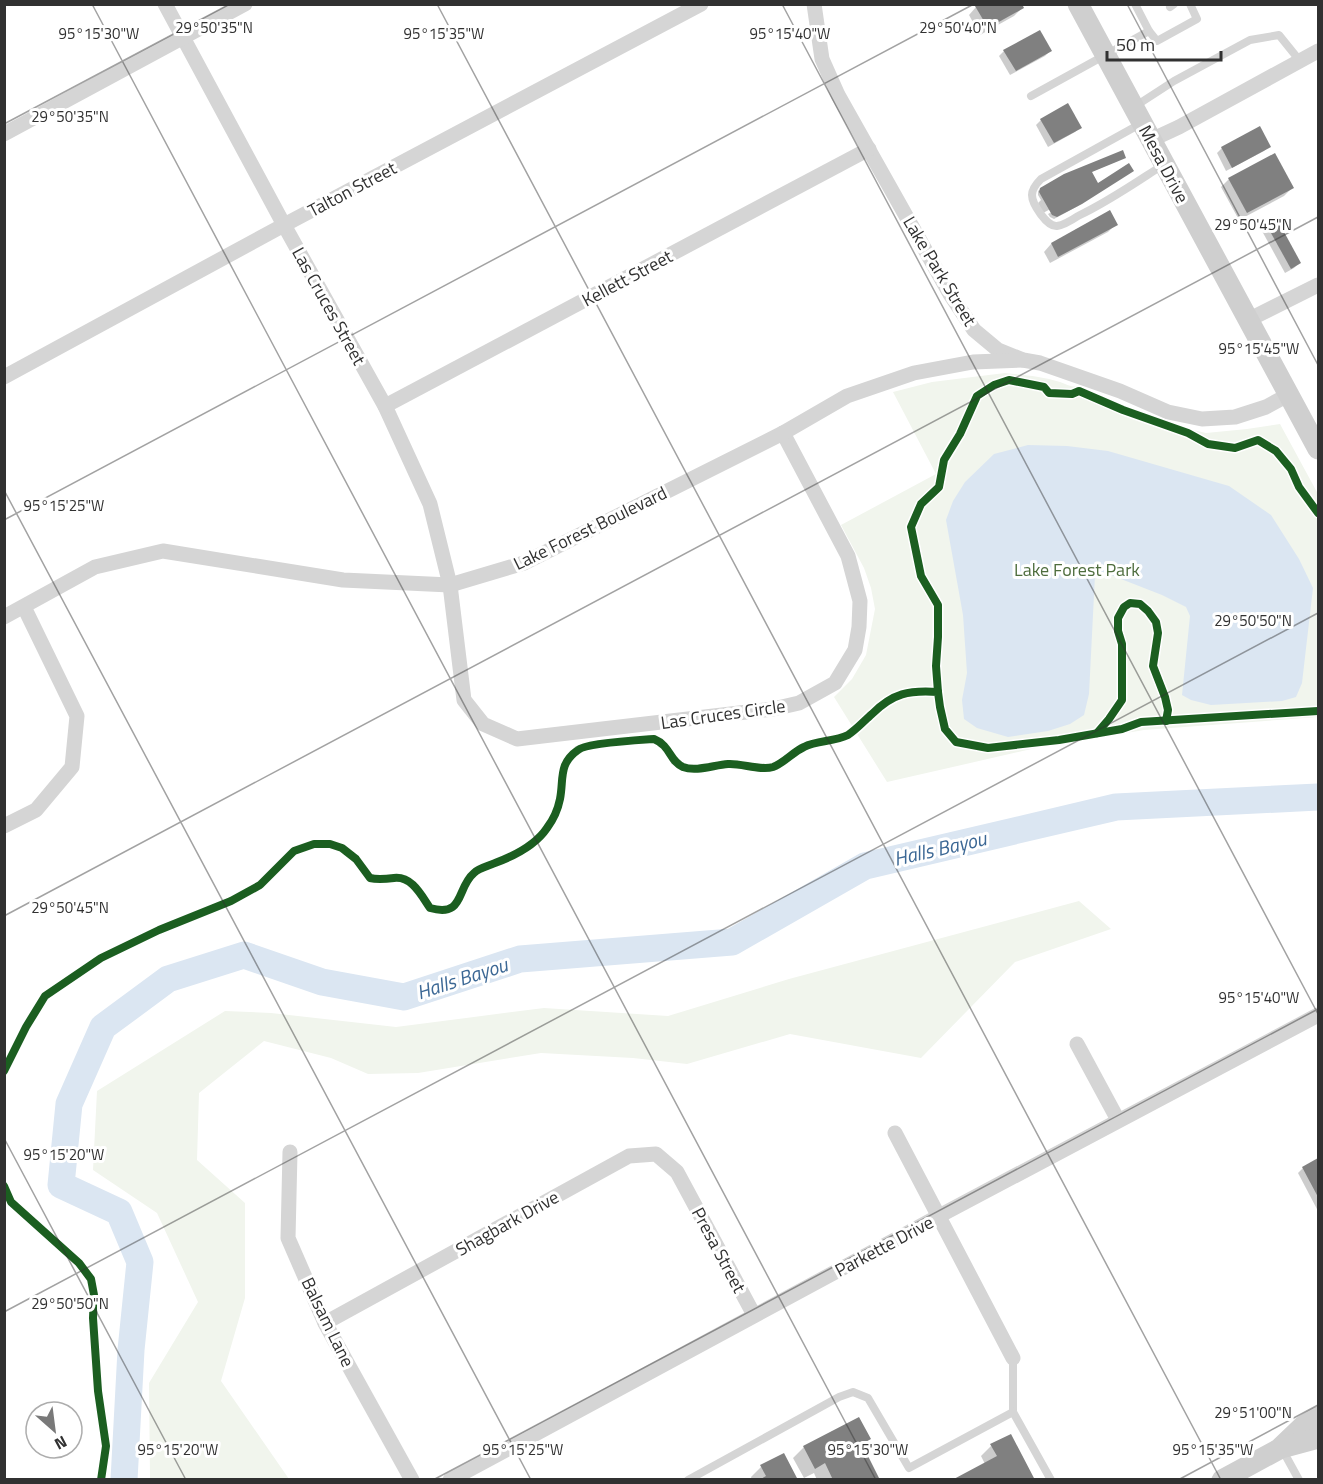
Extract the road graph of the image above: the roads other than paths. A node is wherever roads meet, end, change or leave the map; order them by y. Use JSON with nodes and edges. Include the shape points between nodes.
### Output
{"nodes":[{"id":1,"x":165,"y":4,"type":"edge"},
{"id":2,"x":245,"y":4,"type":"edge"},
{"id":3,"x":701,"y":4,"type":"edge"},
{"id":4,"x":814,"y":4,"type":"edge"},
{"id":5,"x":1078,"y":4,"type":"edge"},
{"id":6,"x":1135,"y":4,"type":"edge"},
{"id":7,"x":1190,"y":4,"type":"edge"},
{"id":8,"x":1154,"y":16,"type":"dead end"},
{"id":9,"x":1144,"y":21,"type":"junction"},
{"id":10,"x":1149,"y":31,"type":"junction"},
{"id":11,"x":183,"y":38,"type":"junction"},
{"id":12,"x":1318,"y":51,"type":"edge"},
{"id":13,"x":1107,"y":56,"type":"junction"},
{"id":14,"x":1300,"y":61,"type":"junction"},
{"id":15,"x":1031,"y":96,"type":"dead end"},
{"id":16,"x":1142,"y":123,"type":"junction"},
{"id":17,"x":4,"y":134,"type":"edge"},
{"id":18,"x":869,"y":149,"type":"junction"},
{"id":19,"x":1164,"y":164,"type":"junction"},
{"id":20,"x":284,"y":225,"type":"junction"},
{"id":21,"x":1318,"y":285,"type":"edge"},
{"id":22,"x":1248,"y":320,"type":"junction"},
{"id":23,"x":1023,"y":360,"type":"junction"},
{"id":24,"x":4,"y":377,"type":"edge"},
{"id":25,"x":1288,"y":395,"type":"junction"},
{"id":26,"x":385,"y":406,"type":"junction"},
{"id":27,"x":783,"y":433,"type":"junction"},
{"id":28,"x":1316,"y":439,"type":"edge"},
{"id":29,"x":450,"y":585,"type":"junction"},
{"id":30,"x":24,"y":607,"type":"junction"},
{"id":31,"x":4,"y":617,"type":"edge"},
{"id":32,"x":4,"y":826,"type":"edge"},
{"id":33,"x":1318,"y":1015,"type":"edge"},
{"id":34,"x":1077,"y":1044,"type":"dead end"},
{"id":35,"x":1118,"y":1120,"type":"junction"},
{"id":36,"x":895,"y":1133,"type":"dead end"},
{"id":37,"x":290,"y":1152,"type":"dead end"},
{"id":38,"x":683,"y":1184,"type":"joint"},
{"id":39,"x":939,"y":1216,"type":"junction"},
{"id":40,"x":754,"y":1315,"type":"junction"},
{"id":41,"x":325,"y":1323,"type":"junction"},
{"id":42,"x":1013,"y":1358,"type":"joint"},
{"id":43,"x":1013,"y":1412,"type":"junction"},
{"id":44,"x":1318,"y":1417,"type":"edge"},
{"id":45,"x":1318,"y":1438,"type":"edge"},
{"id":46,"x":1281,"y":1448,"type":"junction"},
{"id":47,"x":412,"y":1479,"type":"edge"},
{"id":48,"x":450,"y":1479,"type":"edge"},
{"id":49,"x":688,"y":1479,"type":"edge"},
{"id":50,"x":1051,"y":1479,"type":"edge"},
{"id":51,"x":1222,"y":1479,"type":"edge"},
{"id":52,"x":1299,"y":1479,"type":"edge"}],
"edges":[{"from":1,"to":11,"type":"street","name":"Las Cruces Street"},
{"from":2,"to":11,"type":"street"},
{"from":3,"to":20,"type":"street","name":"Talton Street"},
{"from":4,"to":18,"type":"street","name":"Lake Park Street","via":[[822,59]]},
{"from":5,"to":13,"type":"main road","name":"Mesa Drive"},
{"from":6,"to":9,"type":"lane"},
{"from":7,"to":10,"type":"lane","via":[[1197,19],[1157,41]]},
{"from":8,"to":9,"type":"lane"},
{"from":9,"to":10,"type":"lane"},
{"from":10,"to":13,"type":"lane"},
{"from":11,"to":17,"type":"street"},
{"from":11,"to":20,"type":"street","name":"Las Cruces Street"},
{"from":12,"to":14,"type":"street"},
{"from":13,"to":15,"type":"lane"},
{"from":13,"to":16,"type":"main road","name":"Mesa Drive"},
{"from":14,"to":16,"type":"street","via":[[1179,127]]},
{"from":14,"to":16,"type":"lane","via":[[1279,35],[1250,40],[1174,81]]},
{"from":16,"to":19,"type":"main road","name":"Mesa Drive"},
{"from":16,"to":19,"type":"lane","via":[[1041,179],[1035,185],[1032,200],[1050,225],[1062,225]]},
{"from":18,"to":23,"type":"street","name":"Lake Park Street","via":[[974,330],[998,350]]},
{"from":18,"to":26,"type":"street","name":"Kellett Street"},
{"from":19,"to":22,"type":"main road","name":"Mesa Drive"},
{"from":20,"to":24,"type":"street","name":"Talton Street"},
{"from":20,"to":26,"type":"street","name":"Las Cruces Street"},
{"from":21,"to":22,"type":"street"},
{"from":22,"to":25,"type":"main road","name":"Mesa Drive"},
{"from":23,"to":25,"type":"street","name":"Lake Park Street","via":[[1120,391],[1168,412],[1202,420],[1235,417]]},
{"from":23,"to":27,"type":"street","name":"Lake Forest Boulevard","via":[[973,362],[914,373],[847,396]]},
{"from":25,"to":28,"type":"main road","name":"Mesa Drive"},
{"from":26,"to":29,"type":"street","name":"Las Cruces Street","via":[[430,504]]},
{"from":27,"to":29,"type":"street","name":"Lake Forest Boulevard","via":[[524,563]]},
{"from":27,"to":29,"type":"street","name":"Las Cruces Circle","via":[[848,556],[860,602],[859,627],[850,660],[835,682],[799,703],[517,739],[483,724],[464,700]]},
{"from":29,"to":30,"type":"street","name":"Lake Forest Boulevard","via":[[343,580],[163,551],[95,567]]},
{"from":30,"to":31,"type":"street","name":"Lake Forest Boulevard"},
{"from":30,"to":32,"type":"street","via":[[77,716],[72,767],[36,810]]},
{"from":33,"to":35,"type":"street","name":"Parkette Drive"},
{"from":34,"to":35,"type":"street"},
{"from":35,"to":39,"type":"street","name":"Parkette Drive"},
{"from":36,"to":39,"type":"street"},
{"from":37,"to":41,"type":"street","name":"Balsam Lane","via":[[288,1238]]},
{"from":38,"to":40,"type":"street","name":"Presa Street"},
{"from":38,"to":41,"type":"street","name":"Shagbark Drive","via":[[677,1172],[656,1154],[629,1156]]},
{"from":39,"to":40,"type":"street","name":"Parkette Drive"},
{"from":39,"to":42,"type":"street"},
{"from":40,"to":48,"type":"street","name":"Parkette Drive"},
{"from":41,"to":47,"type":"street","name":"Balsam Lane"},
{"from":42,"to":43,"type":"lane"},
{"from":43,"to":49,"type":"lane","via":[[909,1468],[868,1398],[853,1392]]},
{"from":43,"to":50,"type":"lane"},
{"from":44,"to":46,"type":"main road"},
{"from":45,"to":46,"type":"main road"},
{"from":46,"to":51,"type":"main road"},
{"from":46,"to":52,"type":"lane"}]}
